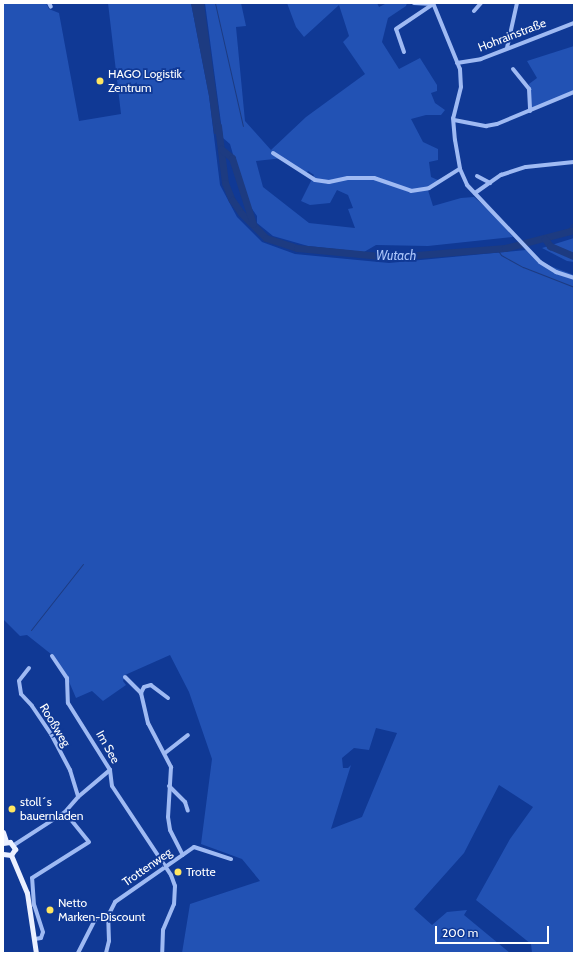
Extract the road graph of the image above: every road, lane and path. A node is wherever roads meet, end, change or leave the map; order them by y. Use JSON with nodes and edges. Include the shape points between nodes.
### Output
{"nodes":[{"id":1,"x":414,"y":3,"type":"edge"},
{"id":2,"x":481,"y":3,"type":"edge"},
{"id":3,"x":517,"y":3,"type":"edge"},
{"id":4,"x":433,"y":4,"type":"edge"},
{"id":5,"x":474,"y":11,"type":"dead end"},
{"id":6,"x":574,"y":23,"type":"edge"},
{"id":7,"x":507,"y":48,"type":"junction"},
{"id":8,"x":404,"y":52,"type":"dead end"},
{"id":9,"x":457,"y":63,"type":"junction"},
{"id":10,"x":513,"y":69,"type":"dead end"},
{"id":11,"x":574,"y":92,"type":"edge"},
{"id":12,"x":530,"y":112,"type":"junction"},
{"id":13,"x":454,"y":120,"type":"junction"},
{"id":14,"x":273,"y":153,"type":"dead end"},
{"id":15,"x":574,"y":162,"type":"edge"},
{"id":16,"x":460,"y":170,"type":"junction"},
{"id":17,"x":477,"y":176,"type":"dead end"},
{"id":18,"x":490,"y":183,"type":"junction"},
{"id":19,"x":475,"y":193,"type":"junction"},
{"id":20,"x":574,"y":278,"type":"edge"},
{"id":21,"x":52,"y":656,"type":"dead end"},
{"id":22,"x":29,"y":668,"type":"dead end"},
{"id":23,"x":125,"y":677,"type":"dead end"},
{"id":24,"x":141,"y":693,"type":"junction"},
{"id":25,"x":168,"y":698,"type":"dead end"},
{"id":26,"x":188,"y":735,"type":"dead end"},
{"id":27,"x":165,"y":753,"type":"junction"},
{"id":28,"x":110,"y":770,"type":"junction"},
{"id":29,"x":169,"y":786,"type":"junction"},
{"id":30,"x":78,"y":796,"type":"junction"},
{"id":31,"x":188,"y":811,"type":"dead end"},
{"id":32,"x":65,"y":812,"type":"junction"},
{"id":33,"x":3,"y":832,"type":"edge"},
{"id":34,"x":4,"y":842,"type":"edge"},
{"id":35,"x":14,"y":845,"type":"junction"},
{"id":36,"x":3,"y":854,"type":"edge"},
{"id":37,"x":11,"y":854,"type":"junction"},
{"id":38,"x":183,"y":855,"type":"junction"},
{"id":39,"x":231,"y":859,"type":"dead end"},
{"id":40,"x":165,"y":868,"type":"junction"},
{"id":41,"x":108,"y":916,"type":"junction"},
{"id":42,"x":35,"y":939,"type":"junction"},
{"id":43,"x":36,"y":953,"type":"edge"},
{"id":44,"x":78,"y":953,"type":"edge"},
{"id":45,"x":106,"y":953,"type":"edge"},
{"id":46,"x":162,"y":953,"type":"edge"}],
"edges":[{"from":1,"to":4,"type":"street"},
{"from":2,"to":5,"type":"street"},
{"from":3,"to":7,"type":"street"},
{"from":4,"to":8,"type":"street","via":[[396,29]]},
{"from":4,"to":9,"type":"street"},
{"from":6,"to":7,"type":"street","name":"Hohrainstraße"},
{"from":7,"to":9,"type":"street","name":"Hohrainstraße","via":[[480,59]]},
{"from":9,"to":13,"type":"street","via":[[461,88]]},
{"from":10,"to":12,"type":"street","via":[[529,89]]},
{"from":11,"to":12,"type":"street"},
{"from":12,"to":13,"type":"street","via":[[486,126]]},
{"from":13,"to":16,"type":"street"},
{"from":14,"to":16,"type":"street","via":[[314,180],[329,182],[374,178],[406,191],[417,191],[442,182]]},
{"from":15,"to":18,"type":"street","via":[[526,167],[502,175]]},
{"from":16,"to":19,"type":"street","via":[[467,185]]},
{"from":17,"to":18,"type":"street"},
{"from":18,"to":19,"type":"street"},
{"from":19,"to":20,"type":"street","via":[[547,267]]},
{"from":21,"to":28,"type":"street","name":"Im See","via":[[67,678],[68,703]]},
{"from":22,"to":30,"type":"street","name":"Rooßweg","via":[[19,681],[20,694],[32,706],[51,734],[70,770]]},
{"from":23,"to":24,"type":"street"},
{"from":24,"to":25,"type":"street","via":[[144,687],[151,685]]},
{"from":24,"to":27,"type":"street","via":[[148,723]]},
{"from":26,"to":27,"type":"street"},
{"from":27,"to":29,"type":"street","via":[[171,767]]},
{"from":28,"to":30,"type":"street"},
{"from":28,"to":40,"type":"street","name":"Im See","via":[[112,786]]},
{"from":29,"to":31,"type":"street","via":[[185,802]]},
{"from":29,"to":38,"type":"street","via":[[170,830]]},
{"from":30,"to":32,"type":"street"},
{"from":32,"to":35,"type":"street"},
{"from":32,"to":42,"type":"street","via":[[89,842],[32,878],[34,905],[43,932],[41,938]]},
{"from":33,"to":34,"type":"main road"},
{"from":34,"to":35,"type":"main road"},
{"from":35,"to":37,"type":"main road"},
{"from":36,"to":37,"type":"main road"},
{"from":37,"to":42,"type":"main road","via":[[24,882]]},
{"from":38,"to":39,"type":"street","name":"Trottenweg","via":[[194,847],[200,847]]},
{"from":38,"to":40,"type":"street","name":"Trottenweg"},
{"from":40,"to":41,"type":"street","name":"Trottenweg","via":[[115,902]]},
{"from":40,"to":46,"type":"street","name":"Im See","via":[[175,886],[176,895],[163,930]]},
{"from":41,"to":44,"type":"street","name":"Trottenweg","via":[[96,918]]},
{"from":41,"to":45,"type":"street","via":[[109,940]]},
{"from":42,"to":43,"type":"main road"}]}
